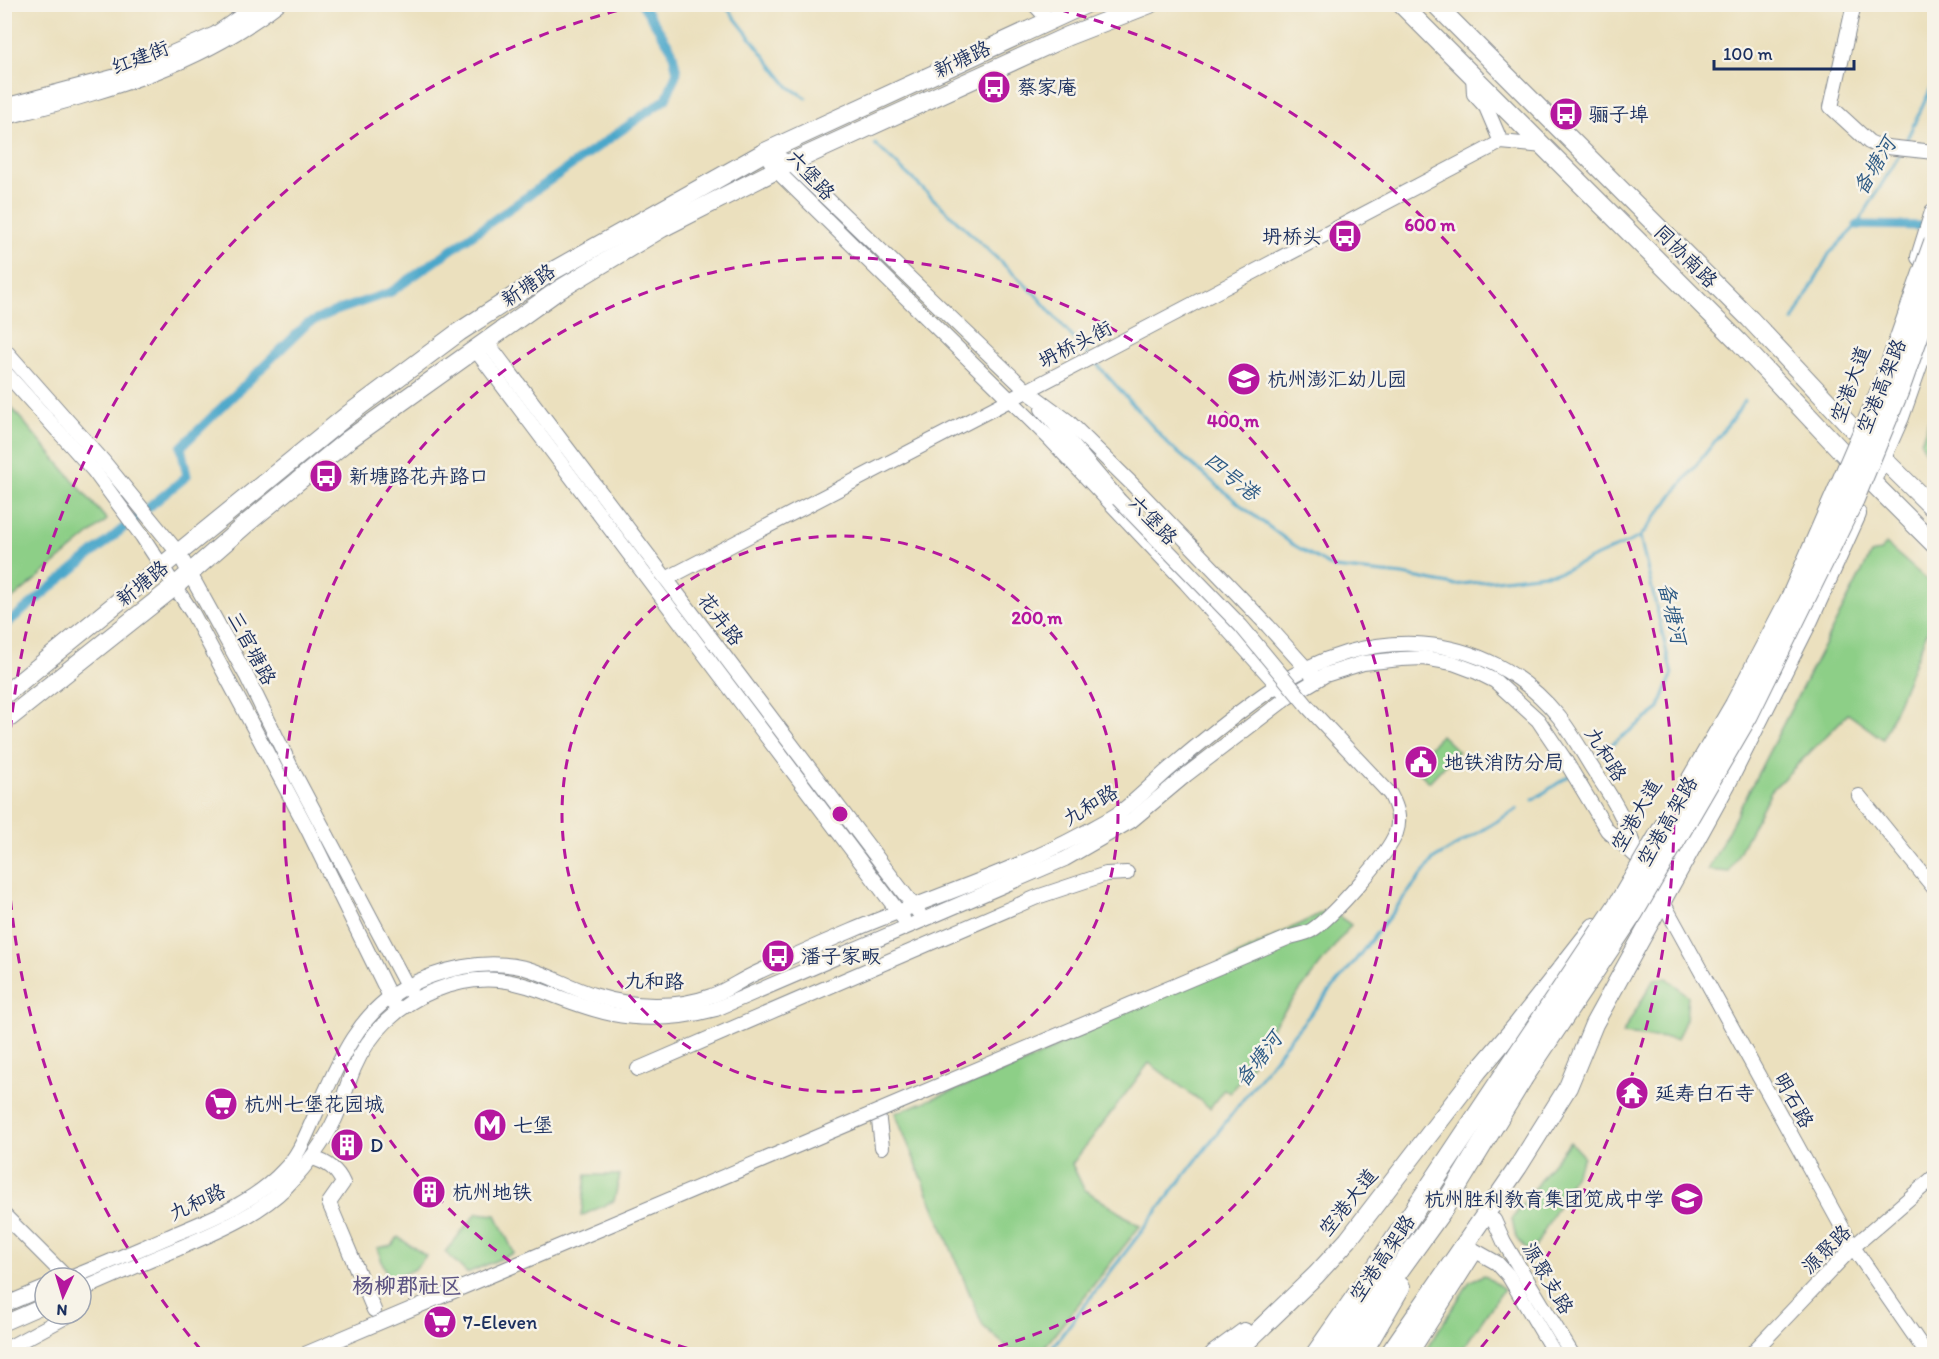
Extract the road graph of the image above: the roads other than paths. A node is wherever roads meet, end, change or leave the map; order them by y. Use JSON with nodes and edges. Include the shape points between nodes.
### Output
{"nodes":[{"id":1,"x":258,"y":4,"type":"edge"},
{"id":2,"x":278,"y":4,"type":"edge"},
{"id":3,"x":1034,"y":4,"type":"edge"},
{"id":4,"x":1086,"y":4,"type":"edge"},
{"id":5,"x":1150,"y":4,"type":"edge"},
{"id":6,"x":1401,"y":4,"type":"edge"},
{"id":7,"x":1435,"y":4,"type":"edge"},
{"id":8,"x":1854,"y":4,"type":"edge"},
{"id":9,"x":1048,"y":21,"type":"junction"},
{"id":10,"x":1473,"y":75,"type":"junction"},
{"id":11,"x":4,"y":106,"type":"edge"},
{"id":12,"x":4,"y":118,"type":"edge"},
{"id":13,"x":1501,"y":142,"type":"junction"},
{"id":14,"x":1544,"y":146,"type":"junction"},
{"id":15,"x":765,"y":152,"type":"junction"},
{"id":16,"x":1935,"y":152,"type":"edge"},
{"id":17,"x":783,"y":166,"type":"junction"},
{"id":18,"x":1935,"y":212,"type":"edge"},
{"id":19,"x":1935,"y":242,"type":"edge"},
{"id":20,"x":1935,"y":291,"type":"edge"},
{"id":21,"x":1935,"y":320,"type":"edge"},
{"id":22,"x":481,"y":345,"type":"junction"},
{"id":23,"x":4,"y":349,"type":"edge"},
{"id":24,"x":4,"y":371,"type":"edge"},
{"id":25,"x":1027,"y":391,"type":"junction"},
{"id":26,"x":1009,"y":401,"type":"junction"},
{"id":27,"x":1856,"y":432,"type":"junction"},
{"id":28,"x":1048,"y":438,"type":"junction"},
{"id":29,"x":1846,"y":456,"type":"junction"},
{"id":30,"x":1882,"y":457,"type":"junction"},
{"id":31,"x":1871,"y":482,"type":"junction"},
{"id":32,"x":1118,"y":499,"type":"junction"},
{"id":33,"x":1935,"y":509,"type":"edge"},
{"id":34,"x":1935,"y":544,"type":"edge"},
{"id":35,"x":179,"y":554,"type":"junction"},
{"id":36,"x":163,"y":568,"type":"junction"},
{"id":37,"x":190,"y":574,"type":"junction"},
{"id":38,"x":666,"y":579,"type":"junction"},
{"id":39,"x":174,"y":587,"type":"junction"},
{"id":40,"x":1311,"y":675,"type":"junction"},
{"id":41,"x":1277,"y":685,"type":"junction"},
{"id":42,"x":4,"y":695,"type":"edge"},
{"id":43,"x":1288,"y":697,"type":"junction"},
{"id":44,"x":4,"y":722,"type":"edge"},
{"id":45,"x":1859,"y":796,"type":"dead end"},
{"id":46,"x":1638,"y":857,"type":"junction"},
{"id":47,"x":1127,"y":873,"type":"dead end"},
{"id":48,"x":1935,"y":888,"type":"edge"},
{"id":49,"x":1663,"y":902,"type":"junction"},
{"id":50,"x":914,"y":907,"type":"junction"},
{"id":51,"x":898,"y":913,"type":"junction"},
{"id":52,"x":924,"y":920,"type":"junction"},
{"id":53,"x":909,"y":926,"type":"junction"},
{"id":54,"x":407,"y":987,"type":"junction"},
{"id":55,"x":390,"y":997,"type":"junction"},
{"id":56,"x":414,"y":999,"type":"junction"},
{"id":57,"x":397,"y":1010,"type":"junction"},
{"id":58,"x":638,"y":1068,"type":"dead end"},
{"id":59,"x":1515,"y":1074,"type":"junction"},
{"id":60,"x":1569,"y":1087,"type":"junction"},
{"id":61,"x":878,"y":1112,"type":"junction"},
{"id":62,"x":882,"y":1147,"type":"dead end"},
{"id":63,"x":312,"y":1158,"type":"junction"},
{"id":64,"x":1935,"y":1177,"type":"edge"},
{"id":65,"x":1442,"y":1210,"type":"junction"},
{"id":66,"x":4,"y":1215,"type":"edge"},
{"id":67,"x":1494,"y":1220,"type":"junction"},
{"id":68,"x":1852,"y":1247,"type":"junction"},
{"id":69,"x":1474,"y":1250,"type":"junction"},
{"id":70,"x":56,"y":1266,"type":"edge"},
{"id":71,"x":93,"y":1268,"type":"edge"},
{"id":72,"x":1374,"y":1271,"type":"junction"},
{"id":73,"x":1316,"y":1275,"type":"junction"},
{"id":74,"x":93,"y":1285,"type":"edge"},
{"id":75,"x":33,"y":1293,"type":"edge"},
{"id":76,"x":4,"y":1305,"type":"edge"},
{"id":77,"x":33,"y":1310,"type":"edge"},
{"id":78,"x":374,"y":1310,"type":"dead end"},
{"id":79,"x":4,"y":1323,"type":"edge"},
{"id":80,"x":49,"y":1326,"type":"edge"},
{"id":81,"x":4,"y":1350,"type":"edge"},
{"id":82,"x":305,"y":1354,"type":"edge"},
{"id":83,"x":1214,"y":1354,"type":"edge"},
{"id":84,"x":1234,"y":1354,"type":"edge"},
{"id":85,"x":1302,"y":1354,"type":"edge"},
{"id":86,"x":1316,"y":1354,"type":"edge"},
{"id":87,"x":1338,"y":1354,"type":"edge"},
{"id":88,"x":1360,"y":1354,"type":"edge"},
{"id":89,"x":1389,"y":1354,"type":"edge"},
{"id":90,"x":1408,"y":1354,"type":"edge"},
{"id":91,"x":1555,"y":1354,"type":"edge"},
{"id":92,"x":1572,"y":1354,"type":"edge"},
{"id":93,"x":1751,"y":1354,"type":"edge"},
{"id":94,"x":1927,"y":1354,"type":"edge"}],
"edges":[{"from":1,"to":11,"type":"street","name":"红建街","via":[[215,34],[124,74]]},
{"from":2,"to":12,"type":"street","name":"红建街","via":[[226,41],[154,74]]},
{"from":3,"to":9,"type":"street"},
{"from":4,"to":9,"type":"main road","name":"新塘路"},
{"from":5,"to":17,"type":"main road","name":"新塘路","via":[[1068,36]]},
{"from":6,"to":10,"type":"main road","name":"同协南路"},
{"from":7,"to":27,"type":"main road","name":"同协南路","via":[[1750,319]]},
{"from":8,"to":16,"type":"street","via":[[1831,107],[1869,142]]},
{"from":9,"to":15,"type":"main road","name":"新塘路"},
{"from":10,"to":13,"type":"street","via":[[1474,94],[1486,106]]},
{"from":10,"to":14,"type":"main road","name":"同协南路"},
{"from":13,"to":14,"type":"street"},
{"from":13,"to":25,"type":"street","name":"坍桥头街"},
{"from":14,"to":29,"type":"main road","name":"同协南路"},
{"from":15,"to":17,"type":"street","name":"六堡路"},
{"from":15,"to":35,"type":"main road","name":"新塘路","via":[[551,272],[459,332],[349,414]]},
{"from":17,"to":22,"type":"main road","name":"新塘路","via":[[662,228],[557,291]]},
{"from":17,"to":25,"type":"street","name":"六堡路"},
{"from":17,"to":26,"type":"street","name":"六堡路"},
{"from":18,"to":27,"type":"main road","name":"空港大道"},
{"from":19,"to":59,"type":"highway","name":"空港高架路","bridge":true,"via":[[1875,404],[1791,598],[1740,695],[1620,902]]},
{"from":20,"to":59,"type":"highway","name":"空港高架路","bridge":true,"via":[[1854,499],[1748,716],[1633,913]]},
{"from":21,"to":30,"type":"main road"},
{"from":22,"to":37,"type":"main road","name":"新塘路","via":[[348,440]]},
{"from":22,"to":38,"type":"street","name":"花卉路"},
{"from":22,"to":51,"type":"street","name":"花卉路"},
{"from":23,"to":35,"type":"street","name":"三官塘路"},
{"from":24,"to":36,"type":"street","name":"三官塘路","via":[[94,471]]},
{"from":25,"to":26,"type":"street","name":"坍桥头街"},
{"from":25,"to":32,"type":"street"},
{"from":25,"to":40,"type":"street","name":"六堡路","via":[[1069,422],[1132,484]]},
{"from":26,"to":28,"type":"street","name":"六堡路"},
{"from":26,"to":38,"type":"street","name":"坍桥头街"},
{"from":27,"to":29,"type":"main road","name":"空港大道"},
{"from":27,"to":30,"type":"main road","name":"同协南路"},
{"from":28,"to":32,"type":"street"},
{"from":28,"to":41,"type":"street","name":"六堡路"},
{"from":29,"to":31,"type":"main road","name":"同协南路"},
{"from":29,"to":46,"type":"main road","name":"空港大道","via":[[1769,623]]},
{"from":30,"to":31,"type":"main road"},
{"from":30,"to":33,"type":"main road","name":"同协南路"},
{"from":31,"to":34,"type":"main road","name":"同协南路"},
{"from":31,"to":49,"type":"main road","via":[[1804,630]]},
{"from":32,"to":61,"type":"street","bridge":true,"via":[[1241,626],[1309,708],[1390,794],[1399,815],[1397,832],[1379,862],[1309,932]]},
{"from":35,"to":36,"type":"main road","name":"新塘路"},
{"from":35,"to":37,"type":"street","name":"三官塘路"},
{"from":36,"to":39,"type":"street","name":"三官塘路"},
{"from":36,"to":42,"type":"main road","name":"新塘路"},
{"from":37,"to":39,"type":"main road","name":"新塘路"},
{"from":37,"to":54,"type":"street","name":"三官塘路"},
{"from":38,"to":50,"type":"street","name":"花卉路"},
{"from":39,"to":44,"type":"main road","name":"新塘路"},
{"from":39,"to":55,"type":"street","name":"三官塘路","via":[[260,736]]},
{"from":40,"to":41,"type":"street","name":"九和路"},
{"from":40,"to":43,"type":"street","name":"九和路"},
{"from":40,"to":46,"type":"street","name":"九和路","via":[[1363,663],[1424,658],[1453,663],[1495,681],[1538,720],[1607,830]]},
{"from":40,"to":46,"type":"street","name":"九和路","via":[[1344,652],[1407,642],[1458,651],[1499,668],[1531,688],[1560,718],[1622,816]]},
{"from":41,"to":43,"type":"street","name":"六堡路"},
{"from":41,"to":50,"type":"street","name":"九和路","via":[[1173,765],[1115,816],[1051,850]]},
{"from":43,"to":52,"type":"street","name":"九和路","via":[[1131,821],[1065,859]]},
{"from":45,"to":48,"type":"street"},
{"from":46,"to":49,"type":"street","name":"明石路"},
{"from":46,"to":73,"type":"main road","name":"空港大道","via":[[1587,935],[1348,1240]]},
{"from":47,"to":58,"type":"street","via":[[1106,874],[1037,897]]},
{"from":49,"to":60,"type":"main road","via":[[1594,1024]]},
{"from":49,"to":68,"type":"street","name":"明石路"},
{"from":50,"to":51,"type":"street","name":"九和路"},
{"from":50,"to":52,"type":"street","name":"花卉路"},
{"from":51,"to":53,"type":"street","name":"花卉路"},
{"from":51,"to":54,"type":"street","name":"九和路","via":[[692,1002],[634,1004],[597,996],[548,976],[505,965],[458,968]]},
{"from":52,"to":53,"type":"street","name":"九和路"},
{"from":53,"to":56,"type":"street","name":"九和路","via":[[716,1009],[690,1016],[640,1018],[613,1014],[503,979],[467,980]]},
{"from":54,"to":55,"type":"street","name":"九和路"},
{"from":54,"to":56,"type":"street","name":"三官塘路"},
{"from":55,"to":57,"type":"street","name":"三官塘路"},
{"from":55,"to":71,"type":"street","name":"九和路","via":[[351,1040],[297,1155],[282,1173],[219,1216]]},
{"from":56,"to":57,"type":"street","name":"九和路"},
{"from":57,"to":63,"type":"street","name":"九和路","via":[[364,1049],[335,1119]]},
{"from":59,"to":65,"type":"highway","name":"空港高架路"},
{"from":59,"to":72,"type":"highway","name":"空港高架路"},
{"from":60,"to":67,"type":"main road","via":[[1529,1169]]},
{"from":60,"to":89,"type":"main road"},
{"from":61,"to":62,"type":"street"},
{"from":61,"to":82,"type":"street","bridge":true},
{"from":63,"to":74,"type":"street","name":"九和路","via":[[286,1187],[254,1212]]},
{"from":63,"to":78,"type":"street","via":[[338,1172],[344,1183],[329,1203]]},
{"from":64,"to":68,"type":"street","name":"源聚路"},
{"from":65,"to":87,"type":"highway","name":"空港高架路"},
{"from":65,"to":88,"type":"highway"},
{"from":66,"to":70,"type":"street"},
{"from":67,"to":69,"type":"main road"},
{"from":67,"to":92,"type":"street","name":"源聚支路"},
{"from":68,"to":93,"type":"street","name":"源聚路"},
{"from":68,"to":94,"type":"street","name":"明石路"},
{"from":69,"to":90,"type":"main road"},
{"from":69,"to":91,"type":"street","name":"源聚支路","via":[[1497,1263],[1508,1275]]},
{"from":72,"to":85,"type":"highway"},
{"from":72,"to":86,"type":"highway","name":"空港高架路"},
{"from":73,"to":83,"type":"main road"},
{"from":73,"to":84,"type":"main road","name":"空港大道"},
{"from":75,"to":76,"type":"street"},
{"from":77,"to":79,"type":"street"},
{"from":80,"to":81,"type":"street"}]}
